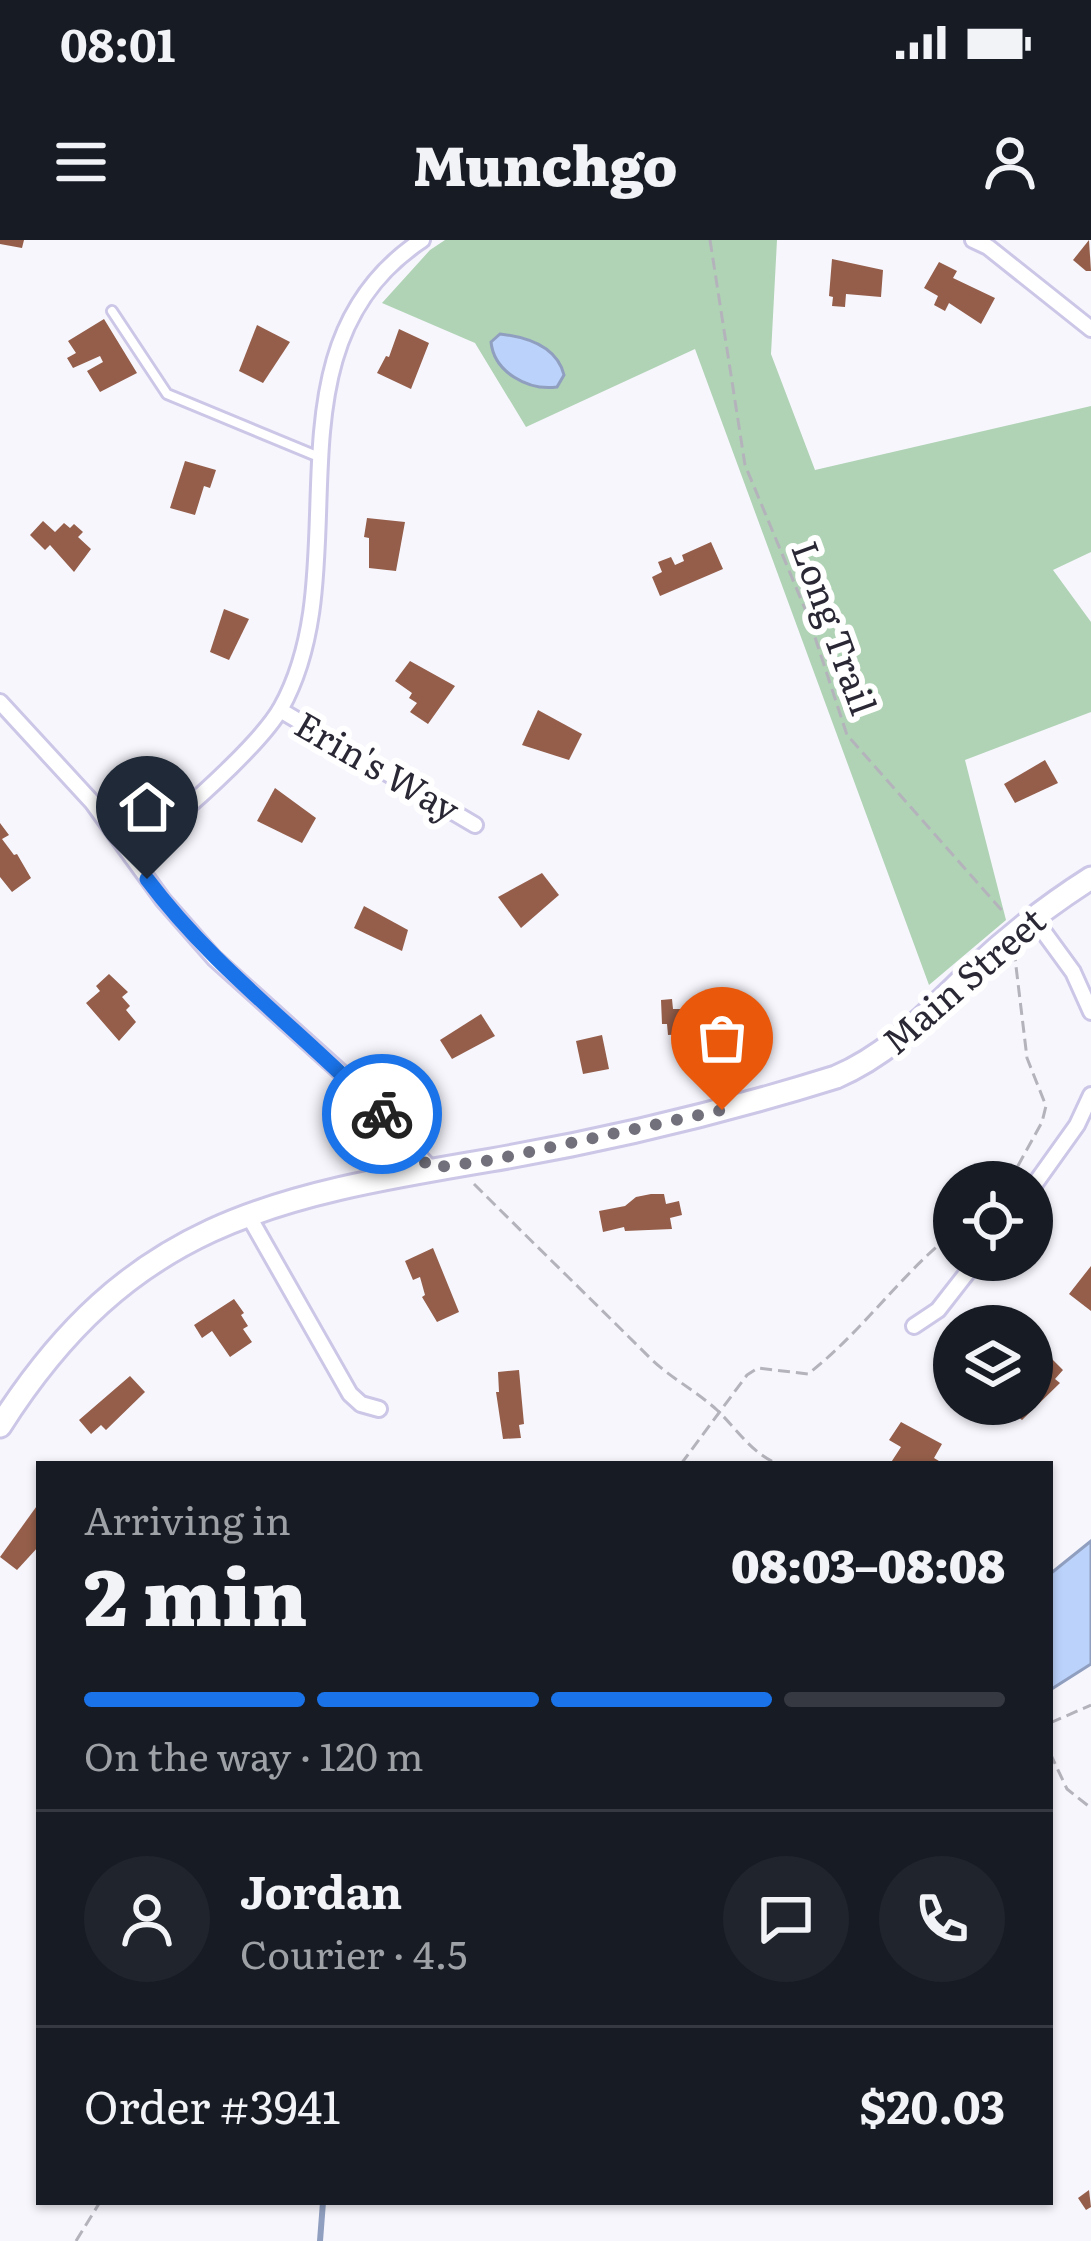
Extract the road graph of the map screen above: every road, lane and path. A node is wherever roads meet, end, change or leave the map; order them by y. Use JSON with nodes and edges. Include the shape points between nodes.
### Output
{"nodes":[{"id":1,"x":710,"y":240,"type":"edge"},
{"id":2,"x":974,"y":240,"type":"edge"},
{"id":3,"x":417,"y":242,"type":"edge"},
{"id":4,"x":112,"y":311,"type":"dead end"},
{"id":5,"x":1091,"y":329,"type":"edge"},
{"id":6,"x":320,"y":458,"type":"junction"},
{"id":7,"x":0,"y":701,"type":"edge"},
{"id":8,"x":280,"y":710,"type":"junction"},
{"id":9,"x":475,"y":825,"type":"dead end"},
{"id":10,"x":131,"y":857,"type":"junction"},
{"id":11,"x":1091,"y":878,"type":"edge"},
{"id":12,"x":1034,"y":920,"type":"junction"},
{"id":13,"x":1010,"y":938,"type":"junction"},
{"id":14,"x":1091,"y":1012,"type":"edge"},
{"id":15,"x":1091,"y":1095,"type":"edge"},
{"id":16,"x":1084,"y":1124,"type":"edge"},
{"id":17,"x":1021,"y":1161,"type":"edge"},
{"id":18,"x":1053,"y":1162,"type":"edge"},
{"id":19,"x":457,"y":1165,"type":"junction"},
{"id":20,"x":430,"y":1168,"type":"junction"},
{"id":21,"x":247,"y":1213,"type":"junction"},
{"id":22,"x":933,"y":1249,"type":"edge"},
{"id":23,"x":961,"y":1281,"type":"edge"},
{"id":24,"x":914,"y":1325,"type":"dead end"},
{"id":25,"x":379,"y":1409,"type":"dead end"},
{"id":26,"x":719,"y":1412,"type":"junction"},
{"id":27,"x":0,"y":1426,"type":"edge"},
{"id":28,"x":683,"y":1461,"type":"edge"},
{"id":29,"x":770,"y":1461,"type":"edge"},
{"id":30,"x":1091,"y":1705,"type":"edge"},
{"id":31,"x":1053,"y":1722,"type":"edge"},
{"id":32,"x":1053,"y":1759,"type":"edge"},
{"id":33,"x":1091,"y":1808,"type":"edge"},
{"id":34,"x":98,"y":2205,"type":"edge"},
{"id":35,"x":76,"y":2241,"type":"edge"}],
"edges":[{"from":1,"to":13,"type":"path","name":"Long Trail","via":[[745,465],[847,735],[1007,917]]},
{"from":2,"to":5,"type":"street"},
{"from":3,"to":6,"type":"street","via":[[366,293],[343,333]]},
{"from":4,"to":6,"type":"lane","via":[[167,394]]},
{"from":6,"to":8,"type":"street","via":[[306,646]]},
{"from":7,"to":10,"type":"street"},
{"from":8,"to":9,"type":"street","name":"Erin's Way"},
{"from":8,"to":10,"type":"street"},
{"from":10,"to":20,"type":"street","via":[[214,958],[347,1078]]},
{"from":11,"to":12,"type":"main road","name":"Main Street"},
{"from":12,"to":13,"type":"main road","name":"Main Street"},
{"from":12,"to":14,"type":"street","via":[[1073,971]]},
{"from":13,"to":17,"type":"path","name":"Long Trail","via":[[1027,1058],[1046,1106]]},
{"from":13,"to":19,"type":"main road","name":"Main Street","via":[[892,1046],[836,1077],[644,1128]]},
{"from":15,"to":16,"type":"street"},
{"from":16,"to":18,"type":"street"},
{"from":19,"to":20,"type":"main road","name":"Main Street"},
{"from":19,"to":26,"type":"path","via":[[654,1362]]},
{"from":20,"to":21,"type":"main road","name":"Main Street"},
{"from":21,"to":25,"type":"street","via":[[350,1394]]},
{"from":21,"to":27,"type":"main road","name":"Main Street","via":[[160,1257],[115,1291],[44,1361]]},
{"from":22,"to":26,"type":"path","via":[[808,1374],[758,1368]]},
{"from":23,"to":24,"type":"street"},
{"from":26,"to":28,"type":"path"},
{"from":26,"to":29,"type":"path"},
{"from":30,"to":31,"type":"path"},
{"from":32,"to":33,"type":"path","via":[[1067,1789]]},
{"from":34,"to":35,"type":"path"}]}
